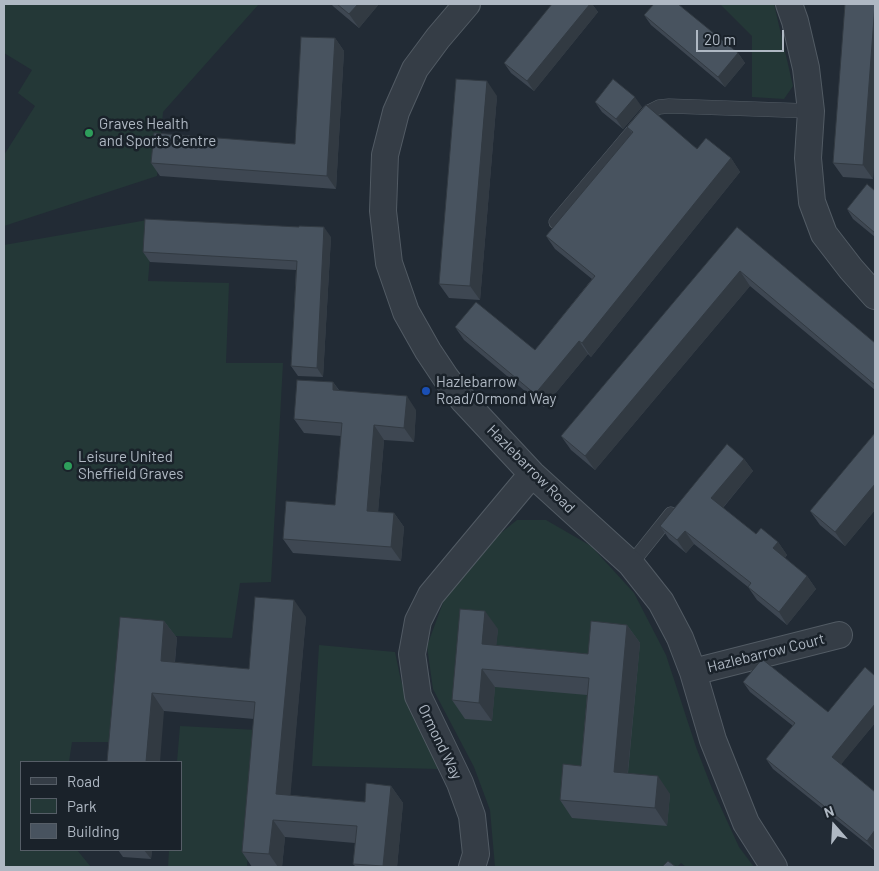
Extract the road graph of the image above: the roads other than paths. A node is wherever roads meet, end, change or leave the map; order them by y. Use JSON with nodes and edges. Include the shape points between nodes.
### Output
{"nodes":[{"id":1,"x":467,"y":4,"type":"edge"},
{"id":2,"x":789,"y":4,"type":"edge"},
{"id":3,"x":811,"y":111,"type":"junction"},
{"id":4,"x":556,"y":222,"type":"edge"},
{"id":5,"x":875,"y":296,"type":"edge"},
{"id":6,"x":532,"y":474,"type":"junction"},
{"id":7,"x":678,"y":506,"type":"edge"},
{"id":8,"x":631,"y":564,"type":"junction"},
{"id":9,"x":840,"y":635,"type":"dead end"},
{"id":10,"x":693,"y":672,"type":"junction"},
{"id":11,"x":472,"y":867,"type":"edge"},
{"id":12,"x":774,"y":867,"type":"edge"}],
"edges":[{"from":1,"to":6,"type":"street","name":"Hazlebarrow Road","via":[[415,68],[396,112],[384,164],[382,211],[389,263],[406,312],[441,371],[464,401]]},
{"from":2,"to":3,"type":"street","via":[[806,68]]},
{"from":3,"to":4,"type":"lane","via":[[659,107],[649,112]]},
{"from":3,"to":5,"type":"street","via":[[808,158],[812,202],[824,234]]},
{"from":6,"to":8,"type":"street","name":"Hazlebarrow Road"},
{"from":6,"to":11,"type":"street","name":"Ormond Way","via":[[431,595],[418,621],[412,654],[418,696],[460,783],[472,816],[476,854]]},
{"from":7,"to":8,"type":"lane"},
{"from":8,"to":10,"type":"street","name":"Hazlebarrow Road","via":[[661,602]]},
{"from":9,"to":10,"type":"street","name":"Hazlebarrow Court"},
{"from":10,"to":12,"type":"street","name":"Hazlebarrow Road","via":[[713,740],[746,823]]}]}
